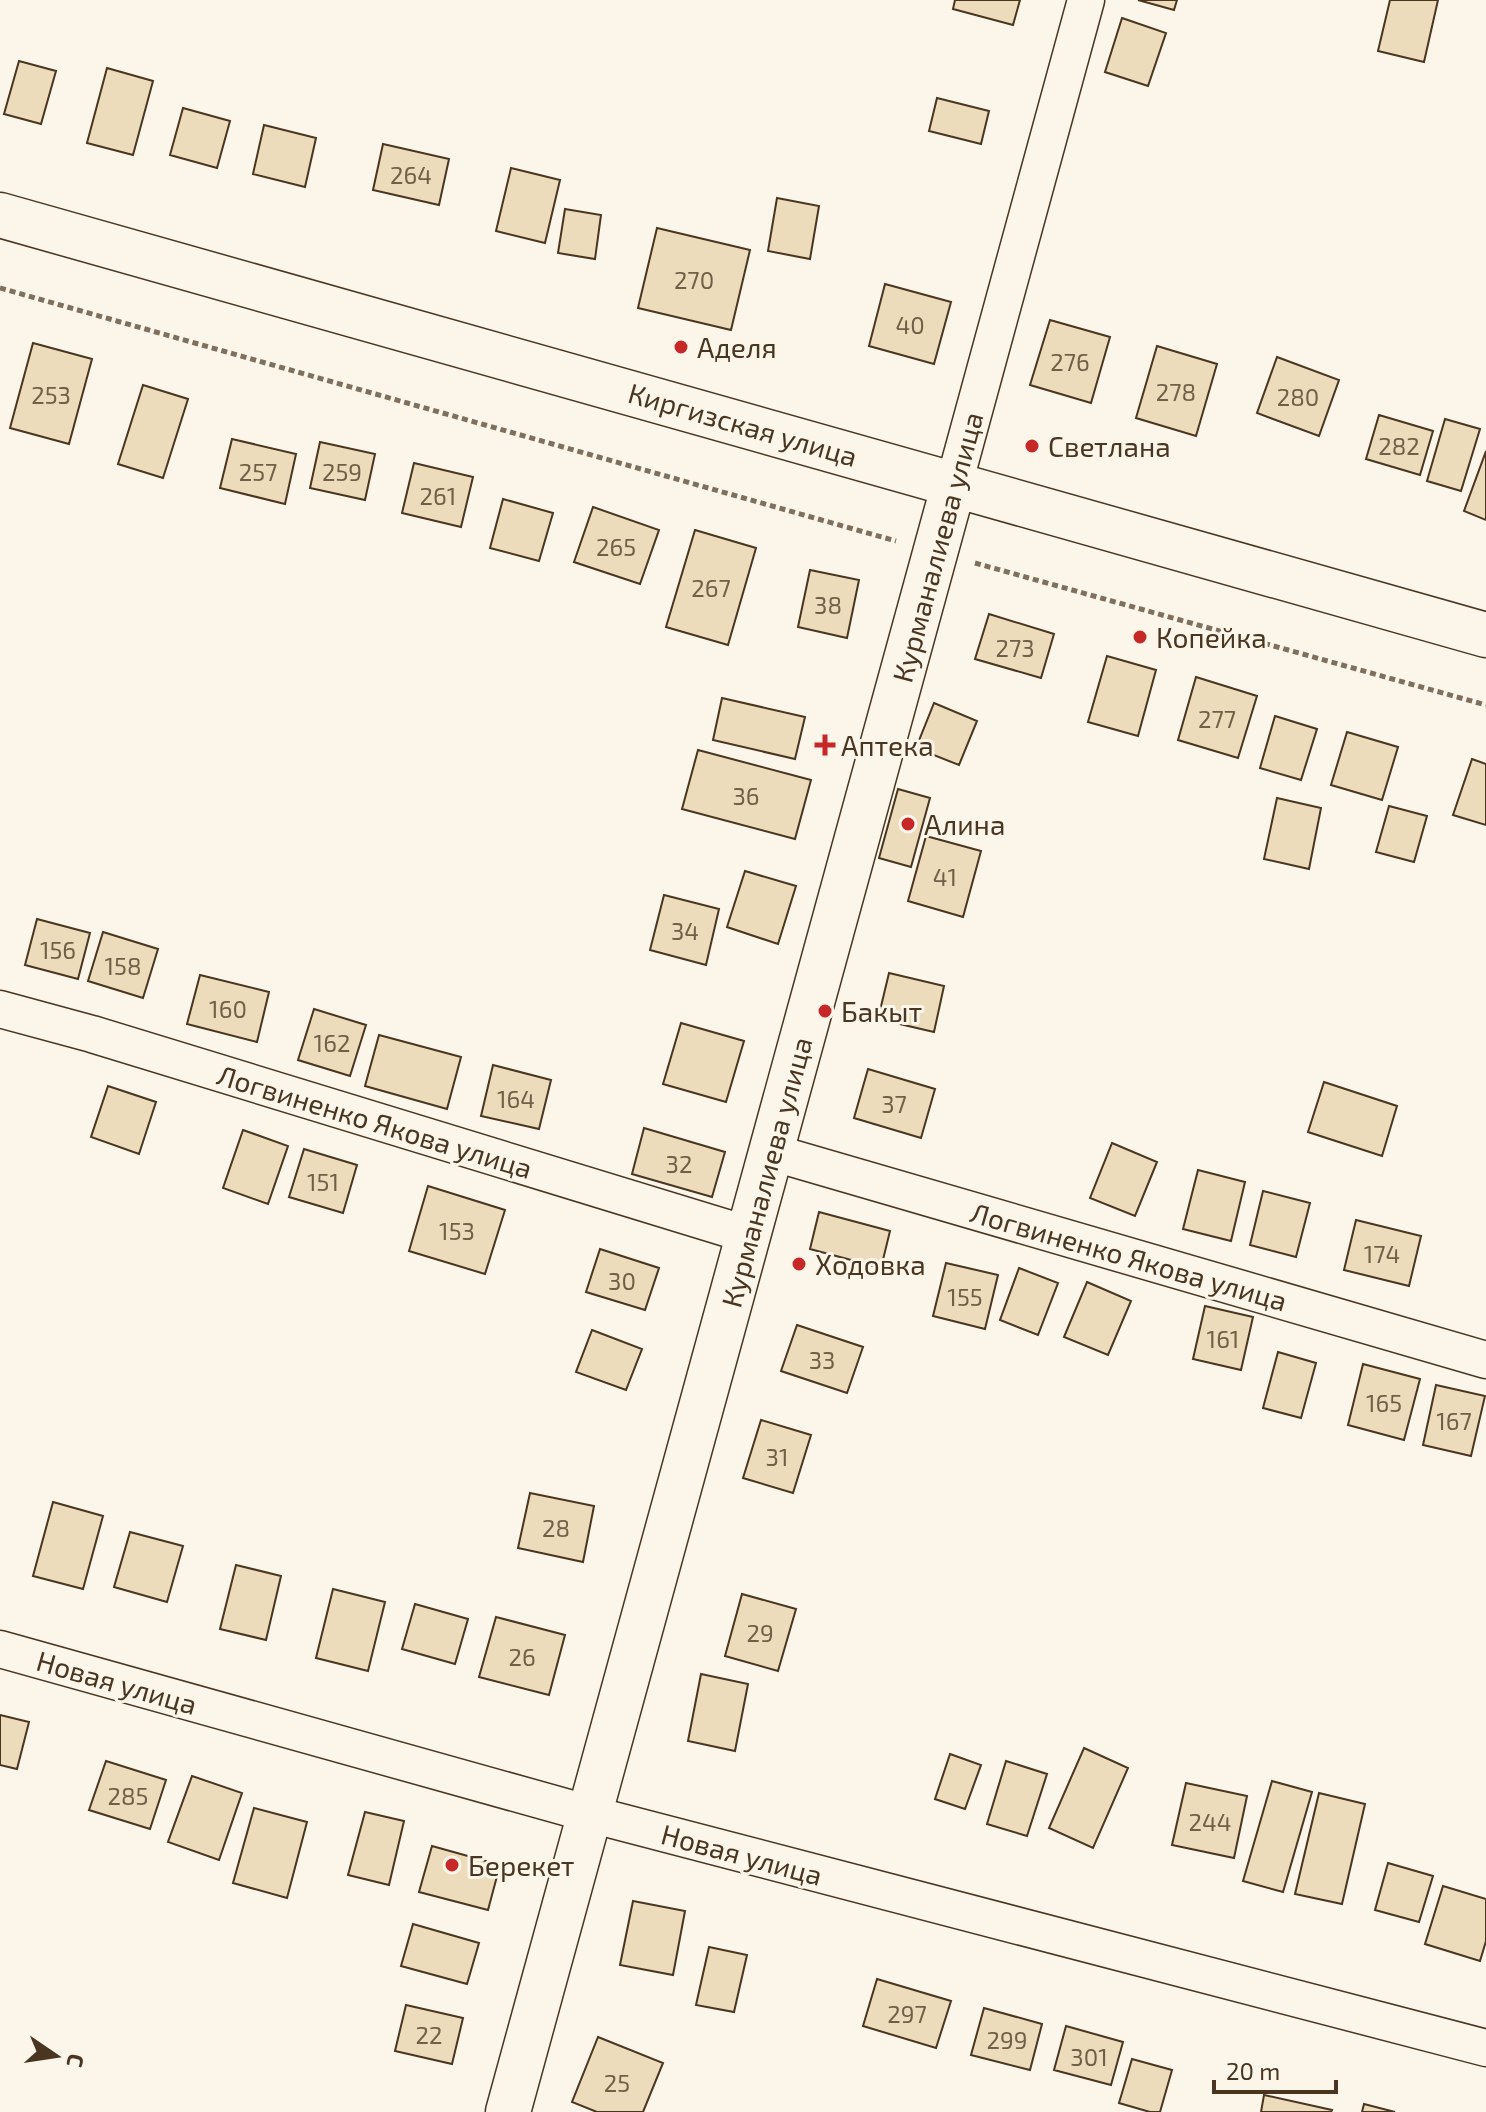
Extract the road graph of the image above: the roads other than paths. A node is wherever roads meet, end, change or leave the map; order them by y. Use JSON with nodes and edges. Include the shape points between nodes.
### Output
{"nodes":[{"id":1,"x":1086,"y":0,"type":"edge"},
{"id":2,"x":0,"y":215,"type":"edge"},
{"id":3,"x":954,"y":484,"type":"junction"},
{"id":4,"x":1486,"y":635,"type":"edge"},
{"id":5,"x":0,"y":1009,"type":"edge"},
{"id":6,"x":771,"y":1152,"type":"junction"},
{"id":7,"x":749,"y":1235,"type":"junction"},
{"id":8,"x":1486,"y":1360,"type":"edge"},
{"id":9,"x":0,"y":1649,"type":"edge"},
{"id":10,"x":590,"y":1814,"type":"junction"},
{"id":11,"x":1486,"y":2048,"type":"edge"},
{"id":12,"x":508,"y":2112,"type":"edge"}],
"edges":[{"from":1,"to":3,"type":"street","name":"Курманалиева улица"},
{"from":2,"to":3,"type":"main road","name":"Киргизская улица"},
{"from":3,"to":4,"type":"main road","name":"Киргизская улица"},
{"from":3,"to":6,"type":"main road","name":"Курманалиева улица"},
{"from":5,"to":7,"type":"street","name":"Логвиненко Якова улица"},
{"from":6,"to":7,"type":"main road","name":"Курманалиева улица"},
{"from":6,"to":8,"type":"street","name":"Логвиненко Якова улица"},
{"from":7,"to":10,"type":"main road","name":"Курманалиева улица"},
{"from":9,"to":10,"type":"street","name":"Новая улица"},
{"from":10,"to":11,"type":"street","name":"Новая улица"},
{"from":10,"to":12,"type":"main road","name":"Курманалиева улица"}]}
